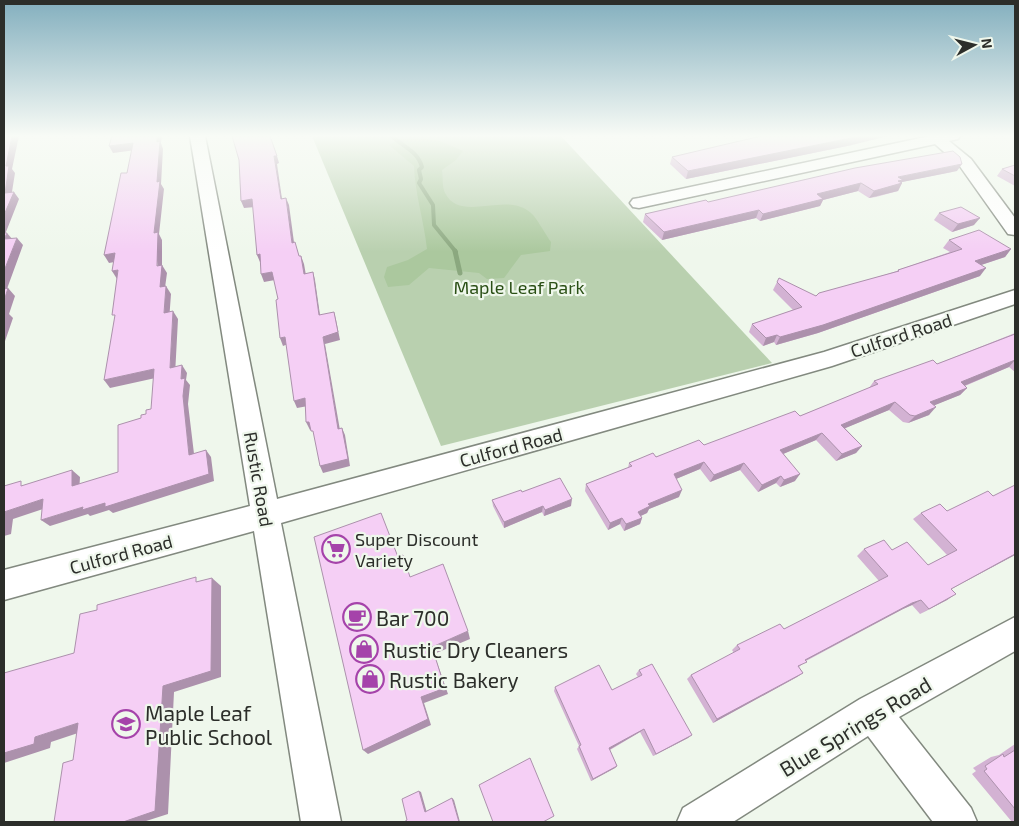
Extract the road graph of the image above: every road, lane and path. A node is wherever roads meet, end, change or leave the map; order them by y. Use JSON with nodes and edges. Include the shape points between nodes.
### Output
{"nodes":[{"id":1,"x":203,"y":175,"type":"edge"},
{"id":2,"x":770,"y":175,"type":"edge"},
{"id":3,"x":974,"y":175,"type":"edge"},
{"id":4,"x":639,"y":203,"type":"dead end"},
{"id":5,"x":1015,"y":230,"type":"edge"},
{"id":6,"x":1015,"y":297,"type":"edge"},
{"id":7,"x":266,"y":515,"type":"junction"},
{"id":8,"x":4,"y":585,"type":"edge"},
{"id":9,"x":1015,"y":633,"type":"edge"},
{"id":10,"x":873,"y":712,"type":"junction"},
{"id":11,"x":321,"y":822,"type":"edge"},
{"id":12,"x":697,"y":822,"type":"edge"},
{"id":13,"x":957,"y":822,"type":"edge"}],
"edges":[{"from":1,"to":7,"type":"street","name":"Rustic Road"},
{"from":2,"to":4,"type":"street"},
{"from":3,"to":5,"type":"street"},
{"from":6,"to":7,"type":"street","name":"Culford Road","via":[[824,360]]},
{"from":7,"to":8,"type":"street","name":"Culford Road"},
{"from":7,"to":11,"type":"street","name":"Rustic Road"},
{"from":9,"to":10,"type":"street","name":"Blue Springs Road"},
{"from":10,"to":12,"type":"street","name":"Blue Springs Road"},
{"from":10,"to":13,"type":"street"}]}
